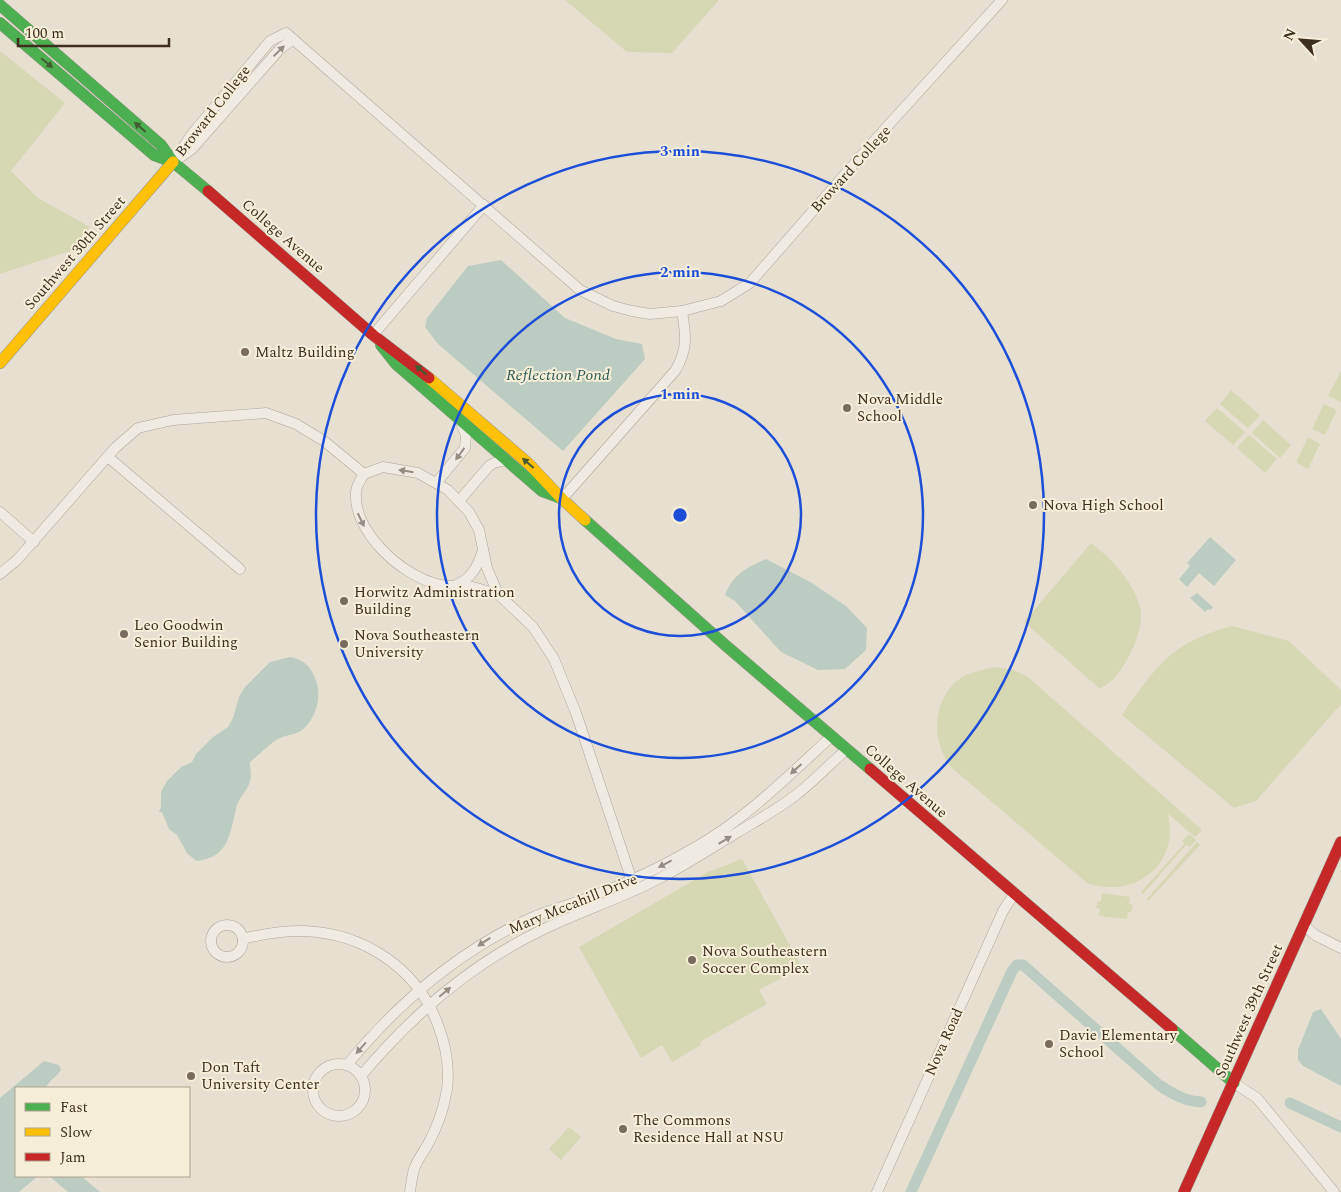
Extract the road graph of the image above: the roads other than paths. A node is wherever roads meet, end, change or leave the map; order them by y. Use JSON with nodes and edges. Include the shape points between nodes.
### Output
{"nodes":[{"id":1,"x":1002,"y":0,"type":"edge"},
{"id":2,"x":0,"y":5,"type":"edge"},
{"id":3,"x":0,"y":23,"type":"edge"},
{"id":4,"x":173,"y":162,"type":"junction"},
{"id":5,"x":484,"y":205,"type":"junction"},
{"id":6,"x":682,"y":311,"type":"junction"},
{"id":7,"x":373,"y":335,"type":"junction"},
{"id":8,"x":0,"y":363,"type":"edge"},
{"id":9,"x":460,"y":420,"type":"junction"},
{"id":10,"x":108,"y":457,"type":"junction"},
{"id":11,"x":506,"y":460,"type":"junction"},
{"id":12,"x":364,"y":474,"type":"junction"},
{"id":13,"x":437,"y":482,"type":"junction"},
{"id":14,"x":562,"y":499,"type":"junction"},
{"id":15,"x":459,"y":501,"type":"junction"},
{"id":16,"x":0,"y":512,"type":"edge"},
{"id":17,"x":34,"y":542,"type":"junction"},
{"id":18,"x":483,"y":550,"type":"junction"},
{"id":19,"x":240,"y":569,"type":"dead end"},
{"id":20,"x":0,"y":574,"type":"edge"},
{"id":21,"x":456,"y":585,"type":"junction"},
{"id":22,"x":498,"y":594,"type":"junction"},
{"id":23,"x":832,"y":736,"type":"junction"},
{"id":24,"x":847,"y":749,"type":"junction"},
{"id":25,"x":766,"y":796,"type":"junction"},
{"id":26,"x":774,"y":810,"type":"junction"},
{"id":27,"x":1341,"y":842,"type":"edge"},
{"id":28,"x":634,"y":885,"type":"junction"},
{"id":29,"x":1014,"y":894,"type":"junction"},
{"id":30,"x":1304,"y":925,"type":"junction"},
{"id":31,"x":242,"y":939,"type":"dead end"},
{"id":32,"x":1341,"y":948,"type":"edge"},
{"id":33,"x":420,"y":990,"type":"junction"},
{"id":34,"x":430,"y":1004,"type":"junction"},
{"id":35,"x":347,"y":1065,"type":"junction"},
{"id":36,"x":361,"y":1076,"type":"junction"},
{"id":37,"x":1234,"y":1082,"type":"junction"},
{"id":38,"x":410,"y":1192,"type":"edge"},
{"id":39,"x":877,"y":1192,"type":"edge"},
{"id":40,"x":1184,"y":1192,"type":"edge"},
{"id":41,"x":1334,"y":1192,"type":"edge"}],
"edges":[{"from":1,"to":6,"type":"street","name":"Broward College","via":[[750,284],[721,302]]},
{"from":4,"to":2,"type":"street","name":"College Avenue","one_way":true,"via":[[161,145]]},
{"from":3,"to":4,"type":"street","name":"College Avenue","one_way":true,"via":[[154,155]]},
{"from":4,"to":5,"type":"street","name":"Broward College","via":[[192,149],[289,36]]},
{"from":4,"to":7,"type":"street","name":"College Avenue"},
{"from":4,"to":8,"type":"street","name":"Southwest 30th Street"},
{"from":5,"to":6,"type":"street","name":"Broward College","via":[[580,290],[596,299],[650,314]]},
{"from":5,"to":7,"type":"street"},
{"from":6,"to":14,"type":"street","via":[[686,344],[675,371]]},
{"from":7,"to":9,"type":"street","name":"College Avenue","via":[[396,364]]},
{"from":14,"to":7,"type":"street","name":"College Avenue","one_way":true,"via":[[549,481],[458,401],[403,355]]},
{"from":9,"to":11,"type":"street","name":"College Avenue"},
{"from":9,"to":13,"type":"street","one_way":true,"via":[[466,434],[465,448]]},
{"from":10,"to":12,"type":"street","via":[[138,428],[173,420],[266,413],[296,424],[324,441]]},
{"from":10,"to":17,"type":"street"},
{"from":10,"to":19,"type":"street"},
{"from":11,"to":14,"type":"street","name":"College Avenue","via":[[542,491]]},
{"from":11,"to":15,"type":"street","via":[[489,466]]},
{"from":13,"to":12,"type":"street","one_way":true,"via":[[418,472],[383,467]]},
{"from":12,"to":21,"type":"street","one_way":true,"via":[[356,489],[356,509],[369,536],[397,564],[438,585]]},
{"from":13,"to":15,"type":"street"},
{"from":14,"to":23,"type":"street","name":"College Avenue"},
{"from":15,"to":18,"type":"street","via":[[476,523]]},
{"from":16,"to":17,"type":"street"},
{"from":17,"to":20,"type":"street"},
{"from":18,"to":21,"type":"street","via":[[475,570]]},
{"from":18,"to":22,"type":"street"},
{"from":21,"to":22,"type":"street"},
{"from":22,"to":28,"type":"street","via":[[533,627],[554,659],[576,713]]},
{"from":23,"to":24,"type":"street","name":"College Avenue"},
{"from":23,"to":25,"type":"street","name":"Mary Mccahill Drive","one_way":true},
{"from":24,"to":26,"type":"street","name":"Mary Mccahill Drive","via":[[796,795]]},
{"from":24,"to":29,"type":"street","name":"College Avenue"},
{"from":25,"to":26,"type":"street"},
{"from":25,"to":28,"type":"street","name":"Mary Mccahill Drive","one_way":true,"via":[[732,823]]},
{"from":28,"to":26,"type":"street","name":"Mary Mccahill Drive","one_way":true,"via":[[676,869]]},
{"from":27,"to":30,"type":"street","name":"Southwest 39th Street"},
{"from":28,"to":33,"type":"street","name":"Mary Mccahill Drive","one_way":true,"via":[[513,926],[459,959]]},
{"from":34,"to":28,"type":"street","name":"Mary Mccahill Drive","one_way":true,"via":[[456,982],[533,934]]},
{"from":29,"to":37,"type":"street","name":"College Avenue"},
{"from":29,"to":39,"type":"street","name":"Nova Road","via":[[1003,911]]},
{"from":30,"to":32,"type":"street","via":[[1315,935]]},
{"from":30,"to":37,"type":"street","name":"Southwest 39th Street"},
{"from":31,"to":33,"type":"street","via":[[304,931],[352,940],[385,956]]},
{"from":33,"to":34,"type":"street"},
{"from":33,"to":35,"type":"street","name":"Mary Mccahill Drive","one_way":true,"via":[[389,1018]]},
{"from":34,"to":36,"type":"street","name":"Mary Mccahill Drive"},
{"from":34,"to":38,"type":"street","via":[[443,1037],[447,1089],[439,1121],[414,1169]]},
{"from":35,"to":36,"type":"street"},
{"from":35,"to":36,"type":"street","via":[[331,1066],[318,1075],[313,1090],[318,1105],[324,1110],[338,1116],[353,1112],[365,1092]]},
{"from":37,"to":40,"type":"street","name":"Southwest 39th Street"},
{"from":37,"to":41,"type":"street","via":[[1257,1098]]}]}
